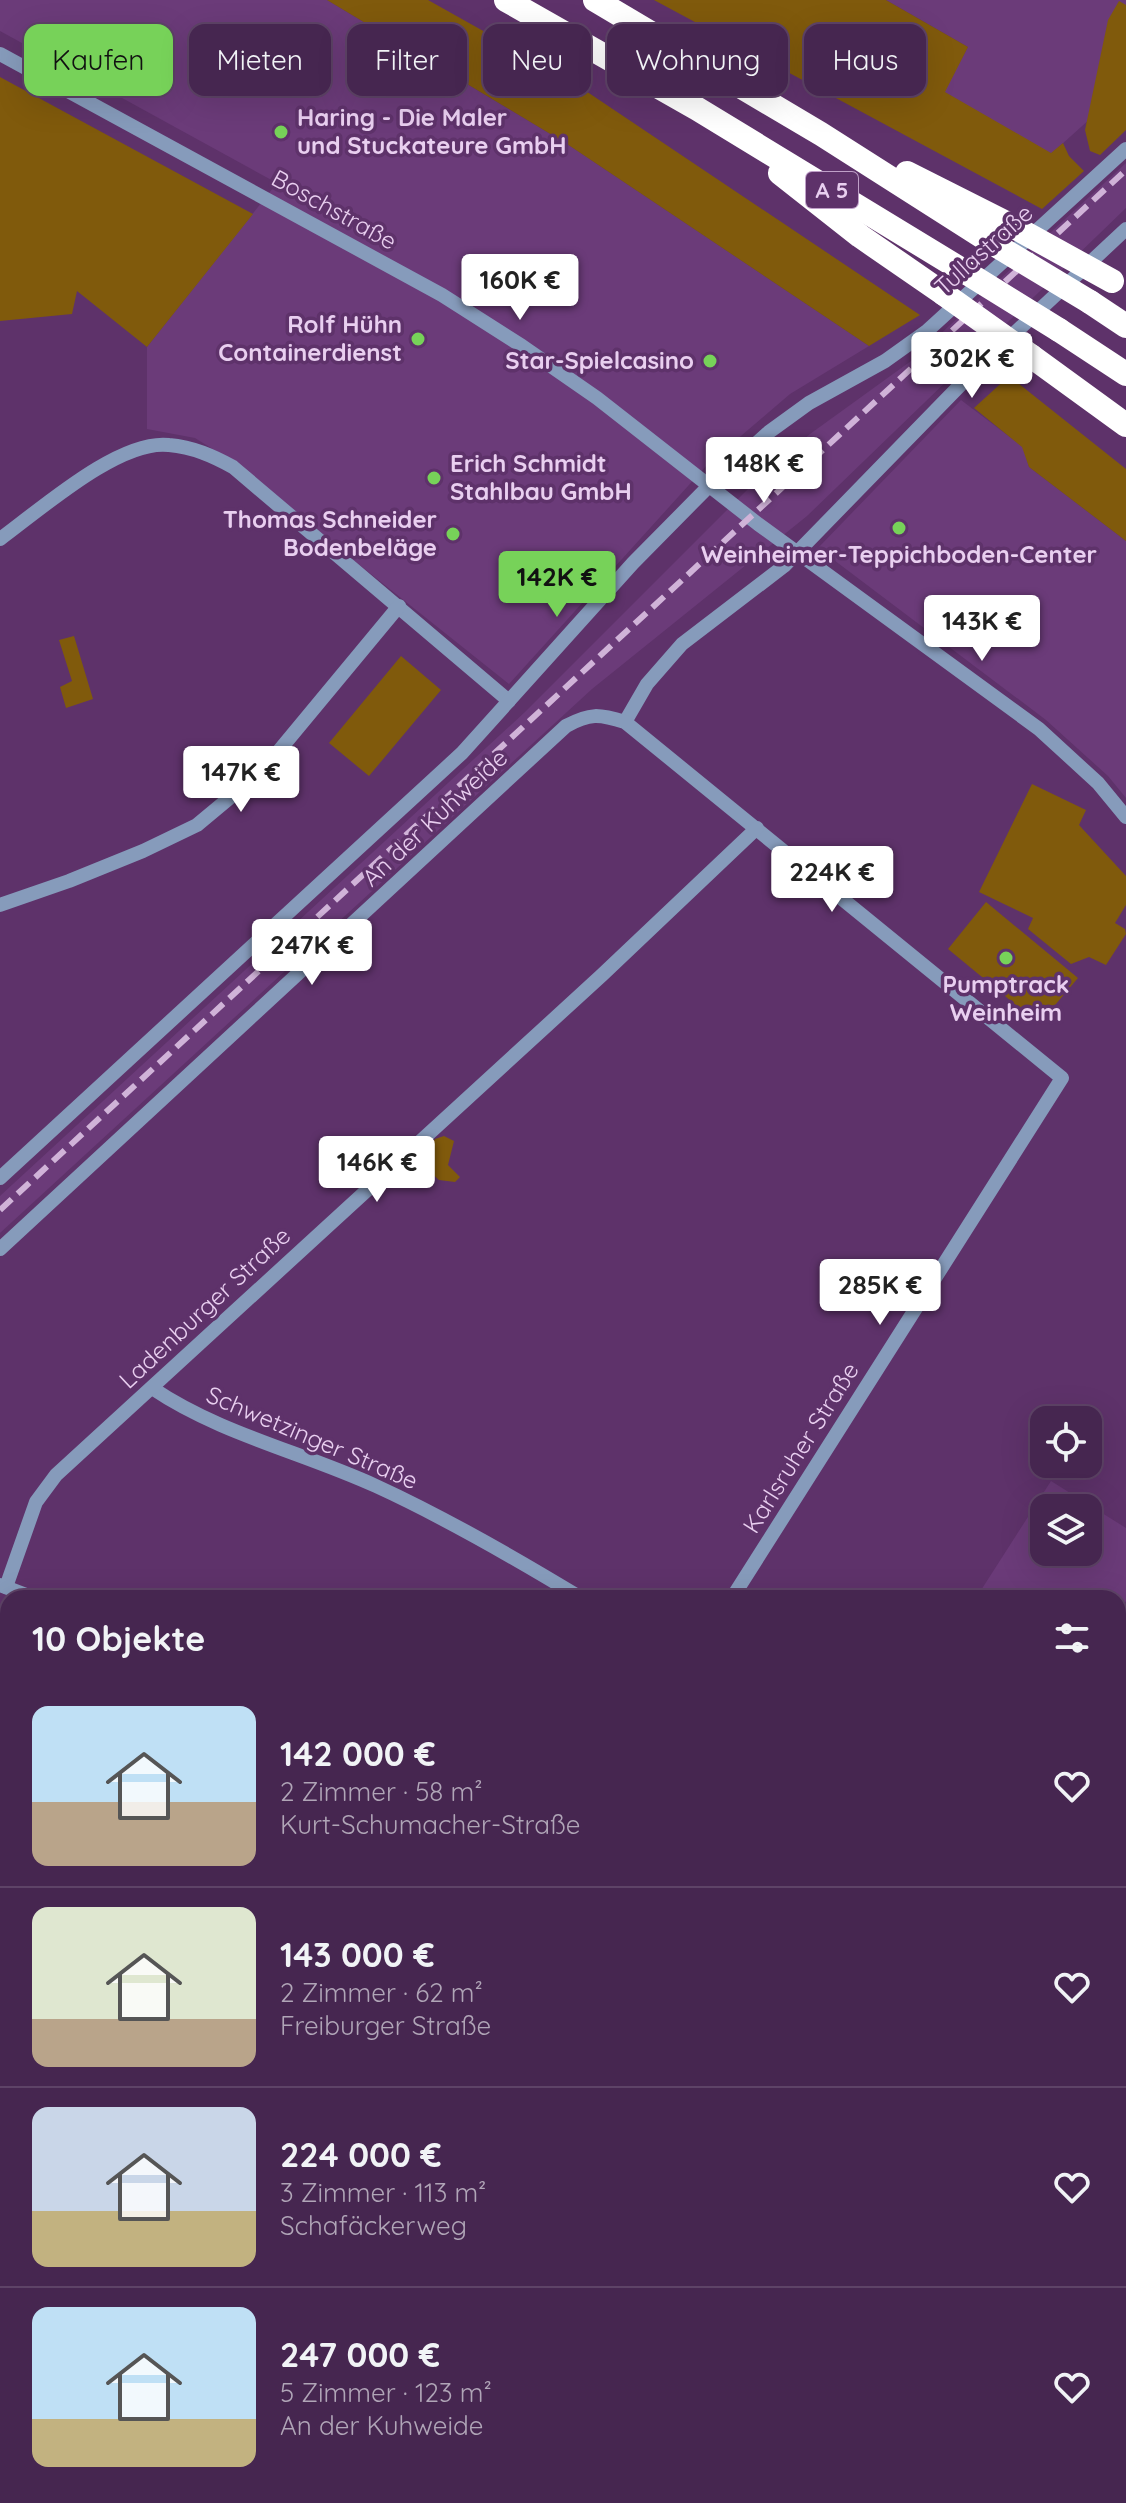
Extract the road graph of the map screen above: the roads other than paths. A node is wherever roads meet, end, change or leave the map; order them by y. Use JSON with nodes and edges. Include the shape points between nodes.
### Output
{"nodes":[{"id":1,"x":506,"y":0,"type":"edge"},
{"id":2,"x":595,"y":0,"type":"edge"},
{"id":3,"x":0,"y":54,"type":"edge"},
{"id":4,"x":696,"y":108,"type":"junction"},
{"id":5,"x":821,"y":134,"type":"junction"},
{"id":6,"x":1126,"y":149,"type":"edge"},
{"id":7,"x":1126,"y":229,"type":"edge"},
{"id":8,"x":1119,"y":285,"type":"edge"},
{"id":9,"x":1126,"y":326,"type":"edge"},
{"id":10,"x":1126,"y":374,"type":"edge"},
{"id":11,"x":1126,"y":425,"type":"edge"},
{"id":12,"x":709,"y":486,"type":"junction"},
{"id":13,"x":0,"y":539,"type":"edge"},
{"id":14,"x":799,"y":552,"type":"junction"},
{"id":15,"x":399,"y":606,"type":"junction"},
{"id":16,"x":509,"y":701,"type":"junction"},
{"id":17,"x":625,"y":722,"type":"junction"},
{"id":18,"x":1126,"y":817,"type":"edge"},
{"id":19,"x":757,"y":828,"type":"junction"},
{"id":20,"x":0,"y":905,"type":"edge"},
{"id":21,"x":0,"y":1178,"type":"edge"},
{"id":22,"x":0,"y":1249,"type":"edge"},
{"id":23,"x":152,"y":1388,"type":"junction"},
{"id":24,"x":3,"y":1586,"type":"edge"},
{"id":25,"x":566,"y":1590,"type":"edge"},
{"id":26,"x":737,"y":1590,"type":"edge"}],
"edges":[{"from":1,"to":4,"type":"highway","number":"A 5"},
{"from":2,"to":5,"type":"highway","number":"A 5"},
{"from":3,"to":12,"type":"street","name":"Boschstraße","via":[[442,295],[560,372]]},
{"from":4,"to":10,"type":"highway","number":"A 5","bridge":true},
{"from":4,"to":11,"type":"highway","bridge":true,"via":[[860,236]]},
{"from":5,"to":8,"type":"highway","number":"A 5","bridge":true,"via":[[950,193]]},
{"from":5,"to":9,"type":"highway","number":"A 5","bridge":true},
{"from":6,"to":12,"type":"street","name":"Tullastraße","via":[[927,331],[809,403]]},
{"from":7,"to":14,"type":"street","via":[[973,372]]},
{"from":12,"to":14,"type":"street","name":"Boschstraße"},
{"from":12,"to":16,"type":"street","name":"Tullastraße"},
{"from":13,"to":15,"type":"street","via":[[100,465],[166,444],[209,453],[233,467]]},
{"from":14,"to":17,"type":"street","via":[[682,644],[647,684]]},
{"from":14,"to":18,"type":"street","name":"Boschstraße","via":[[1039,729]]},
{"from":15,"to":16,"type":"street"},
{"from":15,"to":20,"type":"street","via":[[263,770],[197,825]]},
{"from":16,"to":21,"type":"street","name":"Tullastraße","via":[[462,753]]},
{"from":17,"to":19,"type":"street"},
{"from":17,"to":22,"type":"street","name":"An der Kuhweide","via":[[585,716],[566,726]]},
{"from":19,"to":23,"type":"street","name":"Ladenburger Straße"},
{"from":19,"to":26,"type":"street","name":"Karlsruher Straße","via":[[1062,1078]]},
{"from":23,"to":24,"type":"street","name":"Ladenburger Straße","via":[[56,1475],[36,1502]]},
{"from":23,"to":25,"type":"street","name":"Schwetzinger Straße","via":[[177,1405],[376,1486]]}]}
